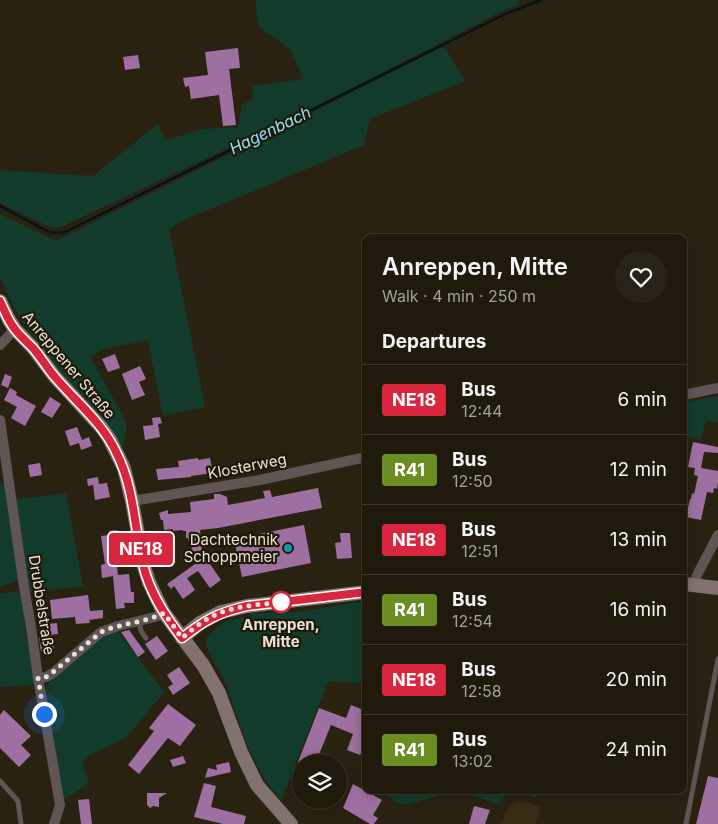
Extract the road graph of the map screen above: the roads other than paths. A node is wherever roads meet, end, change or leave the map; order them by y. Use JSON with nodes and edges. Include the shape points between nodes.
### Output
{"nodes":[{"id":1,"x":0,"y":301,"type":"edge"},
{"id":2,"x":15,"y":329,"type":"junction"},
{"id":3,"x":0,"y":345,"type":"edge"},
{"id":4,"x":718,"y":388,"type":"edge"},
{"id":5,"x":687,"y":394,"type":"edge"},
{"id":6,"x":0,"y":420,"type":"edge"},
{"id":7,"x":362,"y":458,"type":"edge"},
{"id":8,"x":132,"y":501,"type":"junction"},
{"id":9,"x":718,"y":534,"type":"edge"},
{"id":10,"x":689,"y":585,"type":"edge"},
{"id":11,"x":718,"y":588,"type":"edge"},
{"id":12,"x":362,"y":592,"type":"edge"},
{"id":13,"x":164,"y":613,"type":"junction"},
{"id":14,"x":139,"y":621,"type":"junction"},
{"id":15,"x":146,"y":638,"type":"dead end"},
{"id":16,"x":182,"y":638,"type":"junction"},
{"id":17,"x":718,"y":659,"type":"edge"},
{"id":18,"x":38,"y":678,"type":"junction"},
{"id":19,"x":0,"y":781,"type":"edge"},
{"id":20,"x":21,"y":824,"type":"edge"},
{"id":21,"x":54,"y":824,"type":"edge"},
{"id":22,"x":291,"y":824,"type":"edge"},
{"id":23,"x":686,"y":824,"type":"edge"}],
"edges":[{"from":1,"to":2,"type":"main road","name":"Anreppener Straße"},
{"from":2,"to":3,"type":"street"},
{"from":2,"to":8,"type":"main road","name":"Anreppener Straße","via":[[105,432],[124,468]]},
{"from":4,"to":5,"type":"street"},
{"from":6,"to":18,"type":"street","name":"Drubbelstraße"},
{"from":7,"to":8,"type":"street","name":"Klosterweg","via":[[260,480]]},
{"from":8,"to":13,"type":"main road","name":"Anreppener Straße","via":[[146,575]]},
{"from":9,"to":10,"type":"street"},
{"from":10,"to":11,"type":"main road"},
{"from":12,"to":16,"type":"main road","via":[[221,612]]},
{"from":13,"to":14,"type":"street"},
{"from":13,"to":16,"type":"main road","name":"Anreppener Straße"},
{"from":14,"to":15,"type":"lane"},
{"from":14,"to":18,"type":"street","via":[[101,632],[53,672]]},
{"from":16,"to":22,"type":"main road","name":"Anreppener Straße","via":[[219,693],[257,785]]},
{"from":17,"to":23,"type":"lane"},
{"from":18,"to":21,"type":"street","name":"Drubbelstraße","via":[[60,805]]},
{"from":19,"to":20,"type":"lane","via":[[18,801]]}]}
